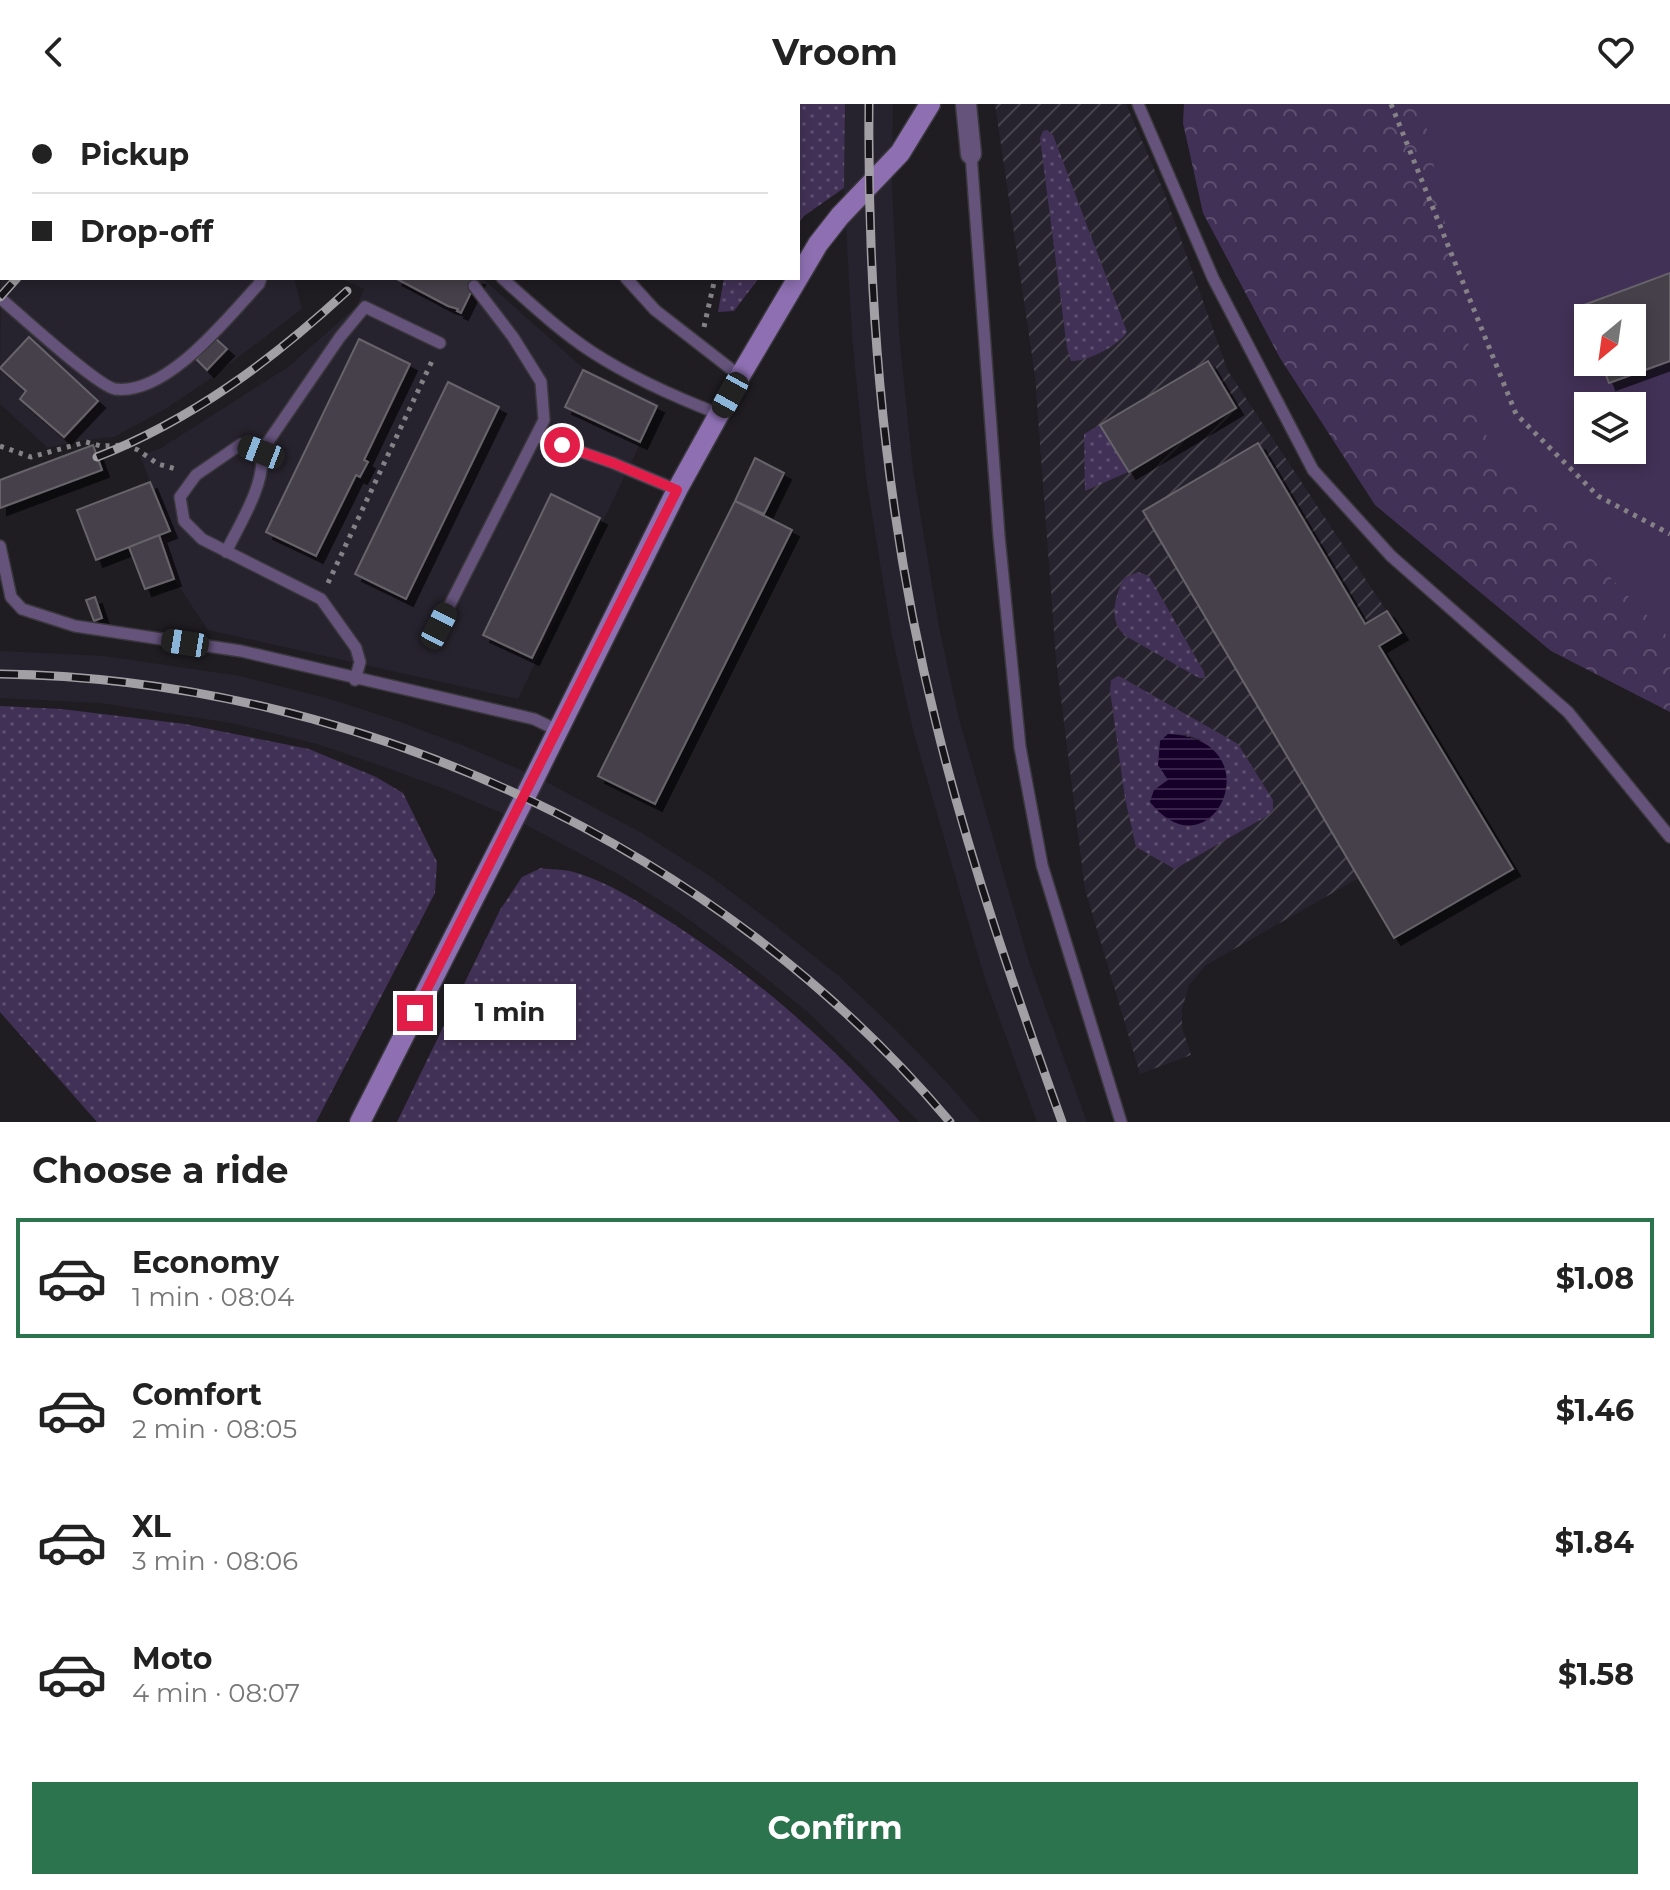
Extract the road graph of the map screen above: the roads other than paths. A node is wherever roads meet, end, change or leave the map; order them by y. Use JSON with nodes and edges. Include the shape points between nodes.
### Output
{"nodes":[{"id":1,"x":966,"y":104,"type":"edge"},
{"id":2,"x":1138,"y":104,"type":"edge"},
{"id":3,"x":929,"y":107,"type":"edge"},
{"id":4,"x":971,"y":154,"type":"joint"},
{"id":5,"x":800,"y":274,"type":"edge"},
{"id":6,"x":260,"y":280,"type":"edge"},
{"id":7,"x":504,"y":280,"type":"edge"},
{"id":8,"x":628,"y":280,"type":"edge"},
{"id":9,"x":797,"y":280,"type":"edge"},
{"id":10,"x":474,"y":286,"type":"dead end"},
{"id":11,"x":0,"y":298,"type":"edge"},
{"id":12,"x":440,"y":343,"type":"road end"},
{"id":13,"x":740,"y":376,"type":"junction"},
{"id":14,"x":719,"y":414,"type":"junction"},
{"id":15,"x":536,"y":436,"type":"junction"},
{"id":16,"x":261,"y":452,"type":"junction"},
{"id":17,"x":677,"y":490,"type":"junction"},
{"id":18,"x":0,"y":546,"type":"edge"},
{"id":19,"x":226,"y":552,"type":"junction"},
{"id":20,"x":439,"y":626,"type":"dead end"},
{"id":21,"x":355,"y":680,"type":"junction"},
{"id":22,"x":557,"y":730,"type":"junction"},
{"id":23,"x":1670,"y":837,"type":"edge"},
{"id":24,"x":360,"y":1122,"type":"edge"},
{"id":25,"x":1121,"y":1122,"type":"edge"}],
"edges":[{"from":1,"to":4,"type":"street"},
{"from":2,"to":23,"type":"lane","via":[[1213,278],[1313,470],[1391,556],[1568,712]]},
{"from":3,"to":5,"type":"street","via":[[900,153],[840,216]]},
{"from":4,"to":25,"type":"lane","via":[[1020,747],[1042,865]]},
{"from":6,"to":11,"type":"lane","via":[[188,360],[144,385],[114,389]]},
{"from":7,"to":14,"type":"lane","via":[[592,352],[665,393]]},
{"from":8,"to":13,"type":"lane","via":[[655,310]]},
{"from":9,"to":13,"type":"street"},
{"from":10,"to":15,"type":"lane","via":[[541,382],[544,420]]},
{"from":12,"to":16,"type":"lane","via":[[365,307]]},
{"from":13,"to":14,"type":"street"},
{"from":14,"to":17,"type":"street"},
{"from":15,"to":17,"type":"lane"},
{"from":15,"to":20,"type":"lane"},
{"from":16,"to":19,"type":"lane","via":[[264,465]]},
{"from":16,"to":19,"type":"lane","via":[[241,444],[196,475],[180,497],[184,521]]},
{"from":17,"to":22,"type":"street"},
{"from":18,"to":21,"type":"lane","via":[[11,597],[22,609],[75,626],[241,651]]},
{"from":19,"to":21,"type":"lane","via":[[321,599],[356,648],[360,662]]},
{"from":21,"to":22,"type":"lane","via":[[534,719]]},
{"from":22,"to":24,"type":"street"}]}
